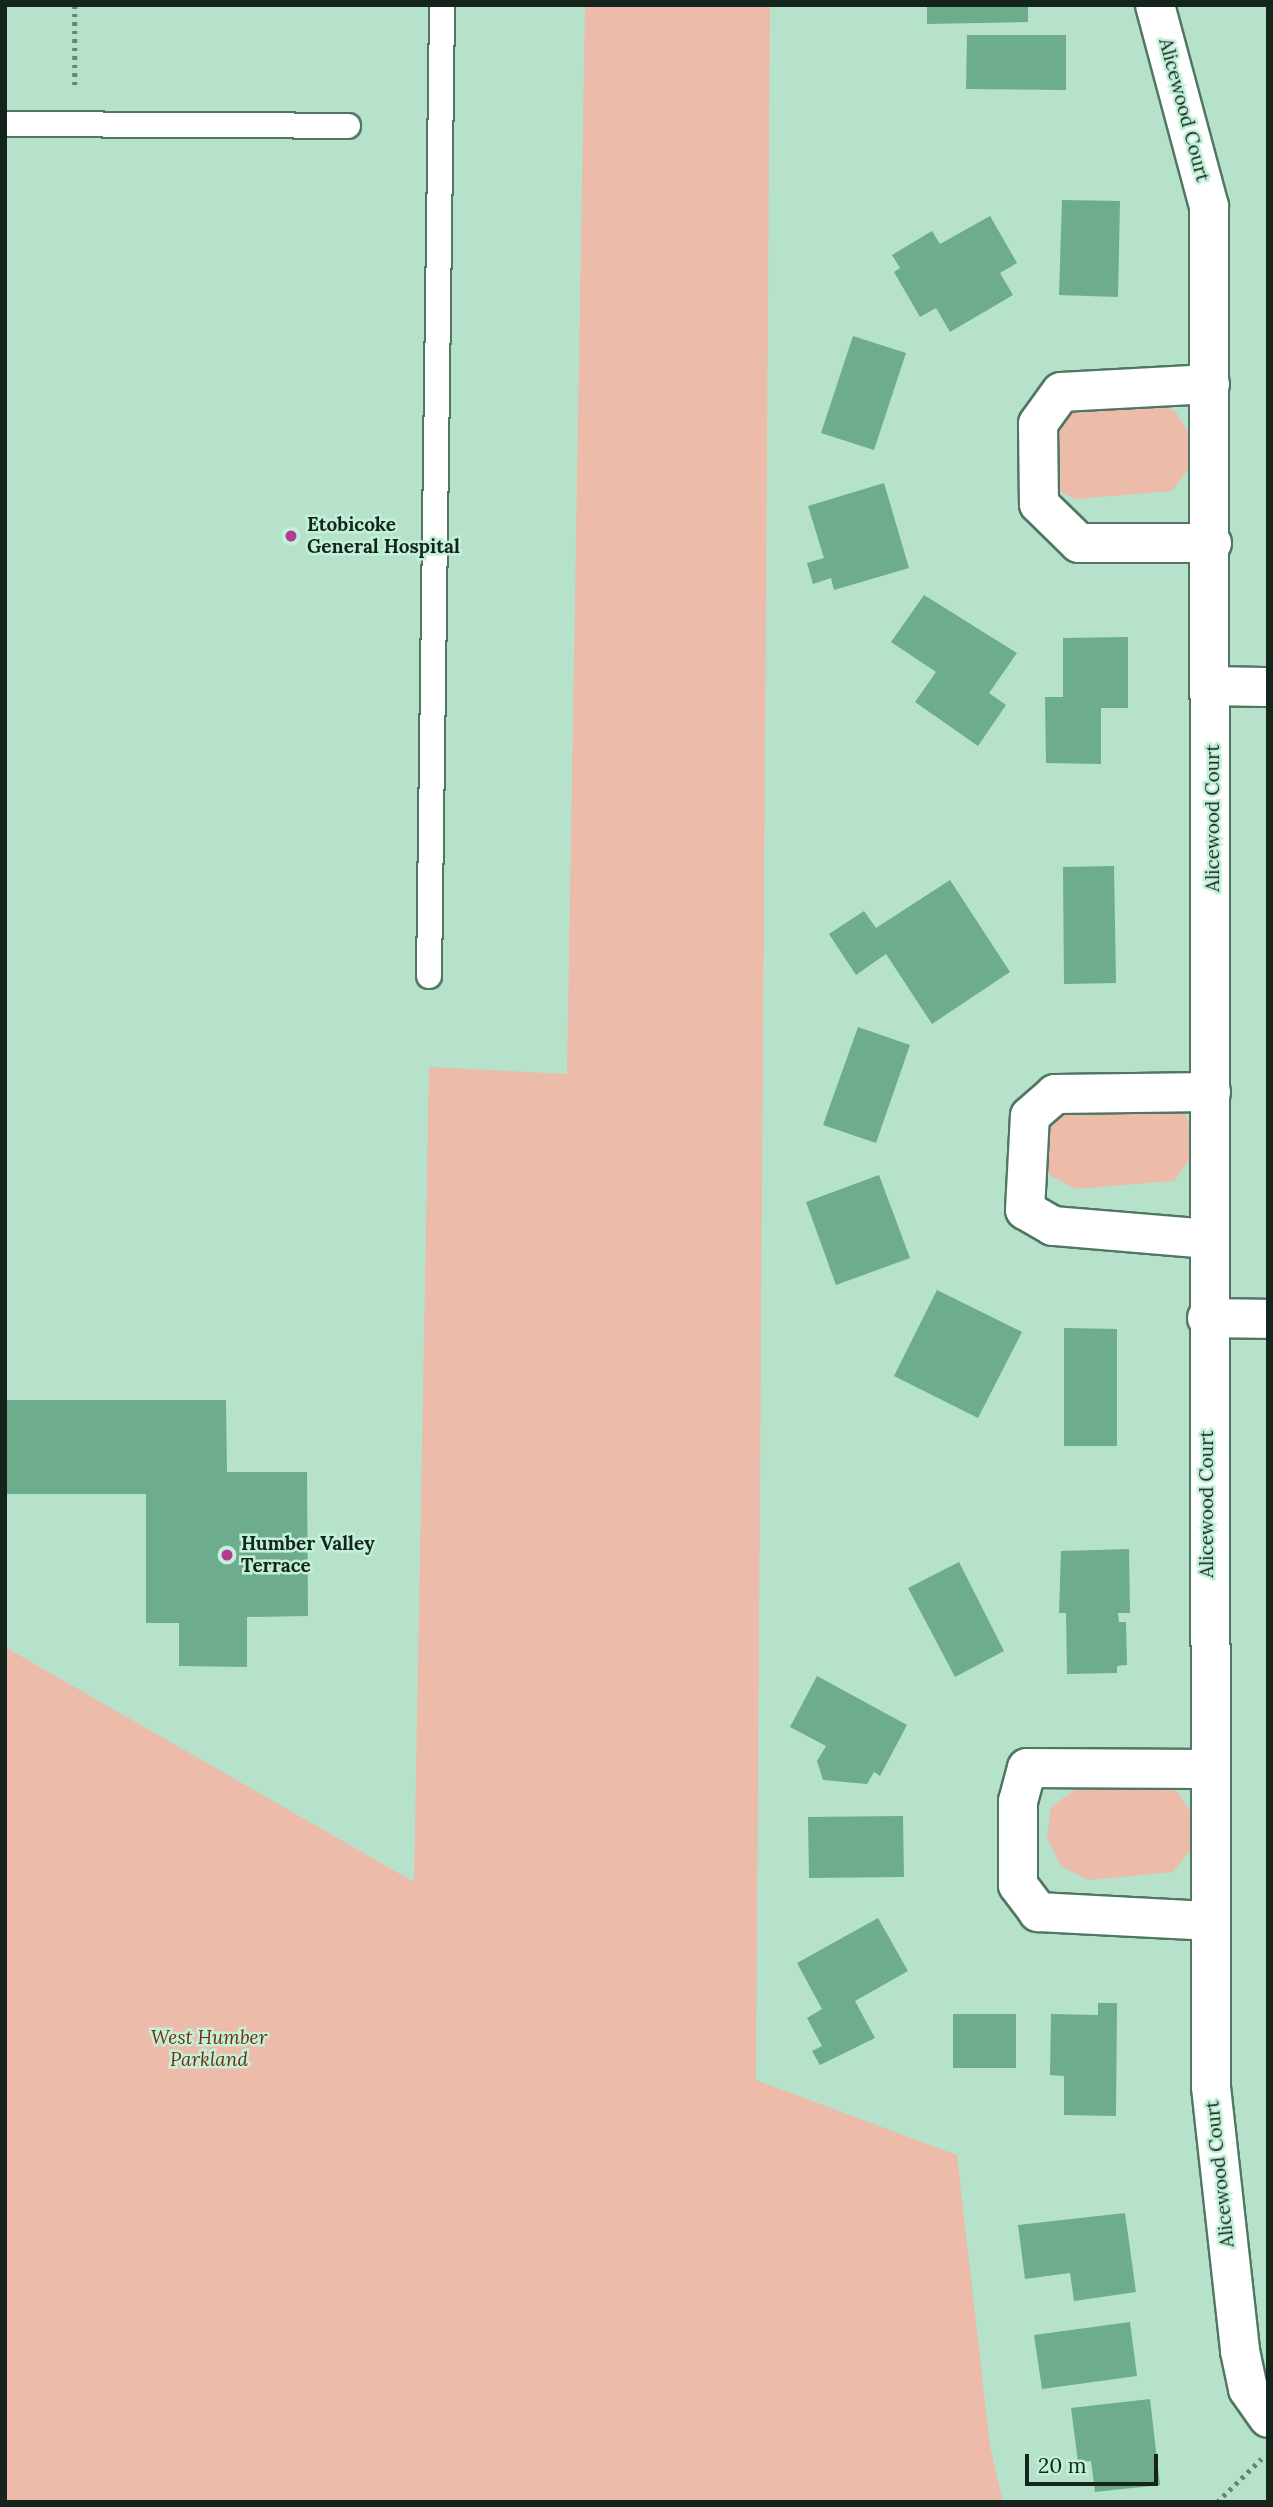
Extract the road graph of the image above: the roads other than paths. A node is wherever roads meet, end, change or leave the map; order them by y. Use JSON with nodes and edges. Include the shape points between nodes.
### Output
{"nodes":[{"id":1,"x":442,"y":5,"type":"edge"},
{"id":2,"x":1155,"y":5,"type":"edge"},
{"id":3,"x":5,"y":124,"type":"edge"},
{"id":4,"x":348,"y":125,"type":"dead end"},
{"id":5,"x":1210,"y":384,"type":"junction"},
{"id":6,"x":1212,"y":543,"type":"junction"},
{"id":7,"x":1214,"y":686,"type":"junction"},
{"id":8,"x":1268,"y":687,"type":"edge"},
{"id":9,"x":429,"y":976,"type":"dead end"},
{"id":10,"x":1211,"y":1092,"type":"junction"},
{"id":11,"x":1209,"y":1239,"type":"junction"},
{"id":12,"x":1207,"y":1318,"type":"junction"},
{"id":13,"x":1268,"y":1319,"type":"edge"},
{"id":14,"x":1207,"y":1769,"type":"junction"},
{"id":15,"x":1208,"y":1921,"type":"junction"},
{"id":16,"x":1268,"y":2418,"type":"edge"}],
"edges":[{"from":1,"to":9,"type":"lane"},
{"from":2,"to":5,"type":"street","name":"Alicewood Court","via":[[1209,206]]},
{"from":3,"to":4,"type":"lane"},
{"from":5,"to":6,"type":"street","name":"Alicewood Court"},
{"from":5,"to":6,"type":"street","via":[[1060,392],[1038,424],[1039,505],[1079,543]]},
{"from":6,"to":7,"type":"street","name":"Alicewood Court"},
{"from":7,"to":8,"type":"street"},
{"from":7,"to":10,"type":"street","name":"Alicewood Court"},
{"from":10,"to":11,"type":"street","name":"Alicewood Court"},
{"from":10,"to":11,"type":"street","via":[[1055,1094],[1030,1116],[1025,1210],[1053,1226]]},
{"from":11,"to":12,"type":"street","name":"Alicewood Court"},
{"from":12,"to":13,"type":"street"},
{"from":12,"to":14,"type":"street","name":"Alicewood Court"},
{"from":14,"to":15,"type":"street","name":"Alicewood Court"},
{"from":14,"to":15,"type":"street","via":[[1027,1768],[1018,1801],[1018,1885],[1038,1912]]},
{"from":15,"to":16,"type":"street","name":"Alicewood Court","via":[[1211,2087],[1234,2306],[1248,2389]]}]}
